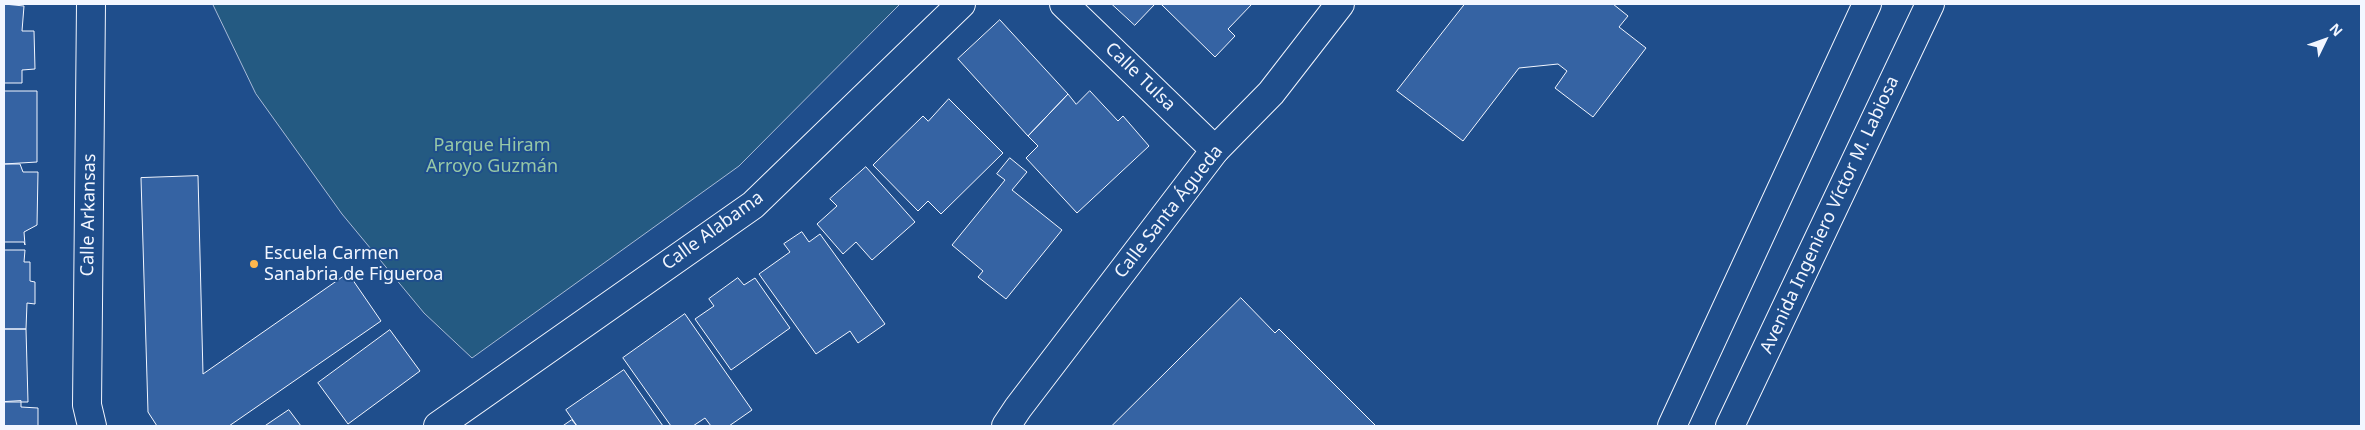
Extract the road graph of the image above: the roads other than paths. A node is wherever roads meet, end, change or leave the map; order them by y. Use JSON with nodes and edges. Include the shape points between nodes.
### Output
{"nodes":[{"id":1,"x":91,"y":4,"type":"edge"},
{"id":2,"x":961,"y":4,"type":"edge"},
{"id":3,"x":1064,"y":4,"type":"edge"},
{"id":4,"x":1340,"y":4,"type":"edge"},
{"id":5,"x":1867,"y":4,"type":"edge"},
{"id":6,"x":1930,"y":4,"type":"edge"},
{"id":7,"x":1215,"y":150,"type":"junction"},
{"id":8,"x":92,"y":426,"type":"edge"},
{"id":9,"x":438,"y":426,"type":"edge"},
{"id":10,"x":1006,"y":426,"type":"edge"},
{"id":11,"x":1672,"y":426,"type":"edge"},
{"id":12,"x":1730,"y":426,"type":"edge"}],
"edges":[{"from":1,"to":8,"type":"street","name":"Calle Arkansas","via":[[87,405]]},
{"from":2,"to":9,"type":"street","name":"Calle Alabama","via":[[753,205]]},
{"from":3,"to":7,"type":"street","name":"Calle Tulsa"},
{"from":4,"to":7,"type":"street","name":"Calle Santa Águeda","via":[[1271,92]]},
{"from":5,"to":11,"type":"street"},
{"from":6,"to":12,"type":"street","name":"Avenida Ingeniero Víctor M. Labiosa"},
{"from":7,"to":10,"type":"street","name":"Calle Santa Águeda"}]}
